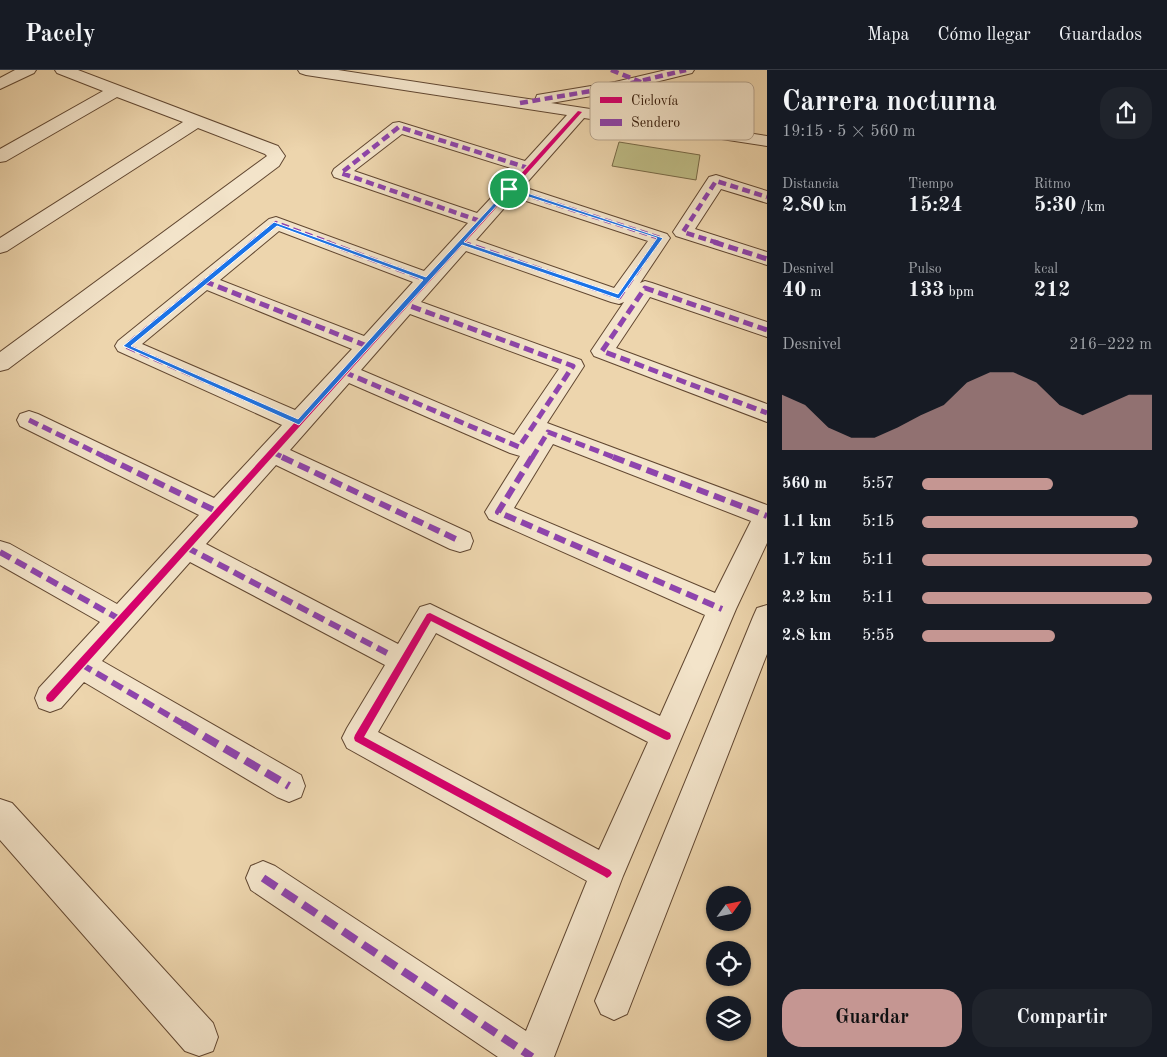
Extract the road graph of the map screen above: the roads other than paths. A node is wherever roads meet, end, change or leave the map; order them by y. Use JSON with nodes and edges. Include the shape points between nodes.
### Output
{"nodes":[{"id":1,"x":28,"y":70,"type":"edge"},
{"id":2,"x":306,"y":70,"type":"edge"},
{"id":3,"x":611,"y":70,"type":"edge"},
{"id":4,"x":686,"y":70,"type":"edge"},
{"id":5,"x":69,"y":71,"type":"edge"},
{"id":6,"x":641,"y":82,"type":"joint"},
{"id":7,"x":0,"y":84,"type":"edge"},
{"id":8,"x":115,"y":91,"type":"junction"},
{"id":9,"x":590,"y":91,"type":"edge"},
{"id":10,"x":520,"y":103,"type":"junction"},
{"id":11,"x":580,"y":112,"type":"junction"},
{"id":12,"x":590,"y":114,"type":"edge"},
{"id":13,"x":197,"y":122,"type":"junction"},
{"id":14,"x":754,"y":139,"type":"edge"},
{"id":15,"x":767,"y":141,"type":"edge"},
{"id":16,"x":0,"y":157,"type":"edge"},
{"id":17,"x":528,"y":168,"type":"junction"},
{"id":18,"x":509,"y":189,"type":"junction"},
{"id":19,"x":767,"y":197,"type":"edge"},
{"id":20,"x":480,"y":222,"type":"junction"},
{"id":21,"x":461,"y":242,"type":"junction"},
{"id":22,"x":0,"y":247,"type":"edge"},
{"id":23,"x":767,"y":259,"type":"edge"},
{"id":24,"x":427,"y":280,"type":"junction"},
{"id":25,"x":204,"y":281,"type":"junction"},
{"id":26,"x":405,"y":304,"type":"junction"},
{"id":27,"x":767,"y":330,"type":"edge"},
{"id":28,"x":367,"y":346,"type":"junction"},
{"id":29,"x":0,"y":363,"type":"edge"},
{"id":30,"x":344,"y":372,"type":"junction"},
{"id":31,"x":767,"y":413,"type":"edge"},
{"id":32,"x":28,"y":420,"type":"dead end"},
{"id":33,"x":299,"y":422,"type":"junction"},
{"id":34,"x":272,"y":452,"type":"junction"},
{"id":35,"x":218,"y":512,"type":"junction"},
{"id":36,"x":767,"y":515,"type":"edge"},
{"id":37,"x":460,"y":542,"type":"dead end"},
{"id":38,"x":186,"y":547,"type":"junction"},
{"id":39,"x":0,"y":552,"type":"edge"},
{"id":40,"x":722,"y":609,"type":"junction"},
{"id":41,"x":767,"y":617,"type":"edge"},
{"id":42,"x":121,"y":620,"type":"junction"},
{"id":43,"x":387,"y":653,"type":"dead end"},
{"id":44,"x":81,"y":664,"type":"junction"},
{"id":45,"x":50,"y":698,"type":"dead end"},
{"id":46,"x":667,"y":736,"type":"junction"},
{"id":47,"x":289,"y":786,"type":"dead end"},
{"id":48,"x":0,"y":815,"type":"edge"},
{"id":49,"x":607,"y":873,"type":"junction"},
{"id":50,"x":262,"y":878,"type":"dead end"},
{"id":51,"x":614,"y":1002,"type":"dead end"},
{"id":52,"x":198,"y":1037,"type":"dead end"},
{"id":53,"x":533,"y":1057,"type":"edge"}],
"edges":[{"from":1,"to":7,"type":"street"},
{"from":2,"to":10,"type":"street"},
{"from":3,"to":6,"type":"street"},
{"from":4,"to":6,"type":"street"},
{"from":5,"to":8,"type":"street"},
{"from":8,"to":13,"type":"street"},
{"from":8,"to":16,"type":"street"},
{"from":9,"to":10,"type":"street"},
{"from":10,"to":11,"type":"street"},
{"from":11,"to":12,"type":"street"},
{"from":11,"to":17,"type":"street"},
{"from":13,"to":22,"type":"street"},
{"from":13,"to":29,"type":"street","via":[[272,150],[276,156],[273,162]]},
{"from":14,"to":15,"type":"street"},
{"from":17,"to":18,"type":"street"},
{"from":17,"to":20,"type":"street","via":[[398,127],[341,173]]},
{"from":18,"to":20,"type":"street"},
{"from":18,"to":21,"type":"street","via":[[660,238],[619,297]]},
{"from":19,"to":23,"type":"street","via":[[716,181],[684,232]]},
{"from":20,"to":21,"type":"street"},
{"from":21,"to":24,"type":"street"},
{"from":24,"to":25,"type":"street","via":[[276,224]]},
{"from":24,"to":26,"type":"street"},
{"from":25,"to":28,"type":"street"},
{"from":25,"to":33,"type":"street","via":[[126,346]]},
{"from":26,"to":28,"type":"street"},
{"from":26,"to":30,"type":"street","via":[[572,366],[519,447]]},
{"from":27,"to":31,"type":"street","via":[[645,288],[602,351]]},
{"from":28,"to":30,"type":"street"},
{"from":30,"to":33,"type":"street"},
{"from":32,"to":35,"type":"street"},
{"from":33,"to":34,"type":"street"},
{"from":34,"to":35,"type":"street"},
{"from":34,"to":37,"type":"street"},
{"from":35,"to":38,"type":"street"},
{"from":36,"to":40,"type":"street"},
{"from":36,"to":40,"type":"street","via":[[548,432],[498,512]]},
{"from":38,"to":42,"type":"street"},
{"from":38,"to":43,"type":"street"},
{"from":39,"to":42,"type":"street"},
{"from":40,"to":46,"type":"street"},
{"from":41,"to":51,"type":"street"},
{"from":42,"to":44,"type":"street"},
{"from":44,"to":45,"type":"street"},
{"from":44,"to":47,"type":"street"},
{"from":46,"to":49,"type":"street"},
{"from":46,"to":49,"type":"street","via":[[430,616],[358,738]]},
{"from":48,"to":52,"type":"street"},
{"from":49,"to":53,"type":"street"},
{"from":50,"to":53,"type":"street"}]}
